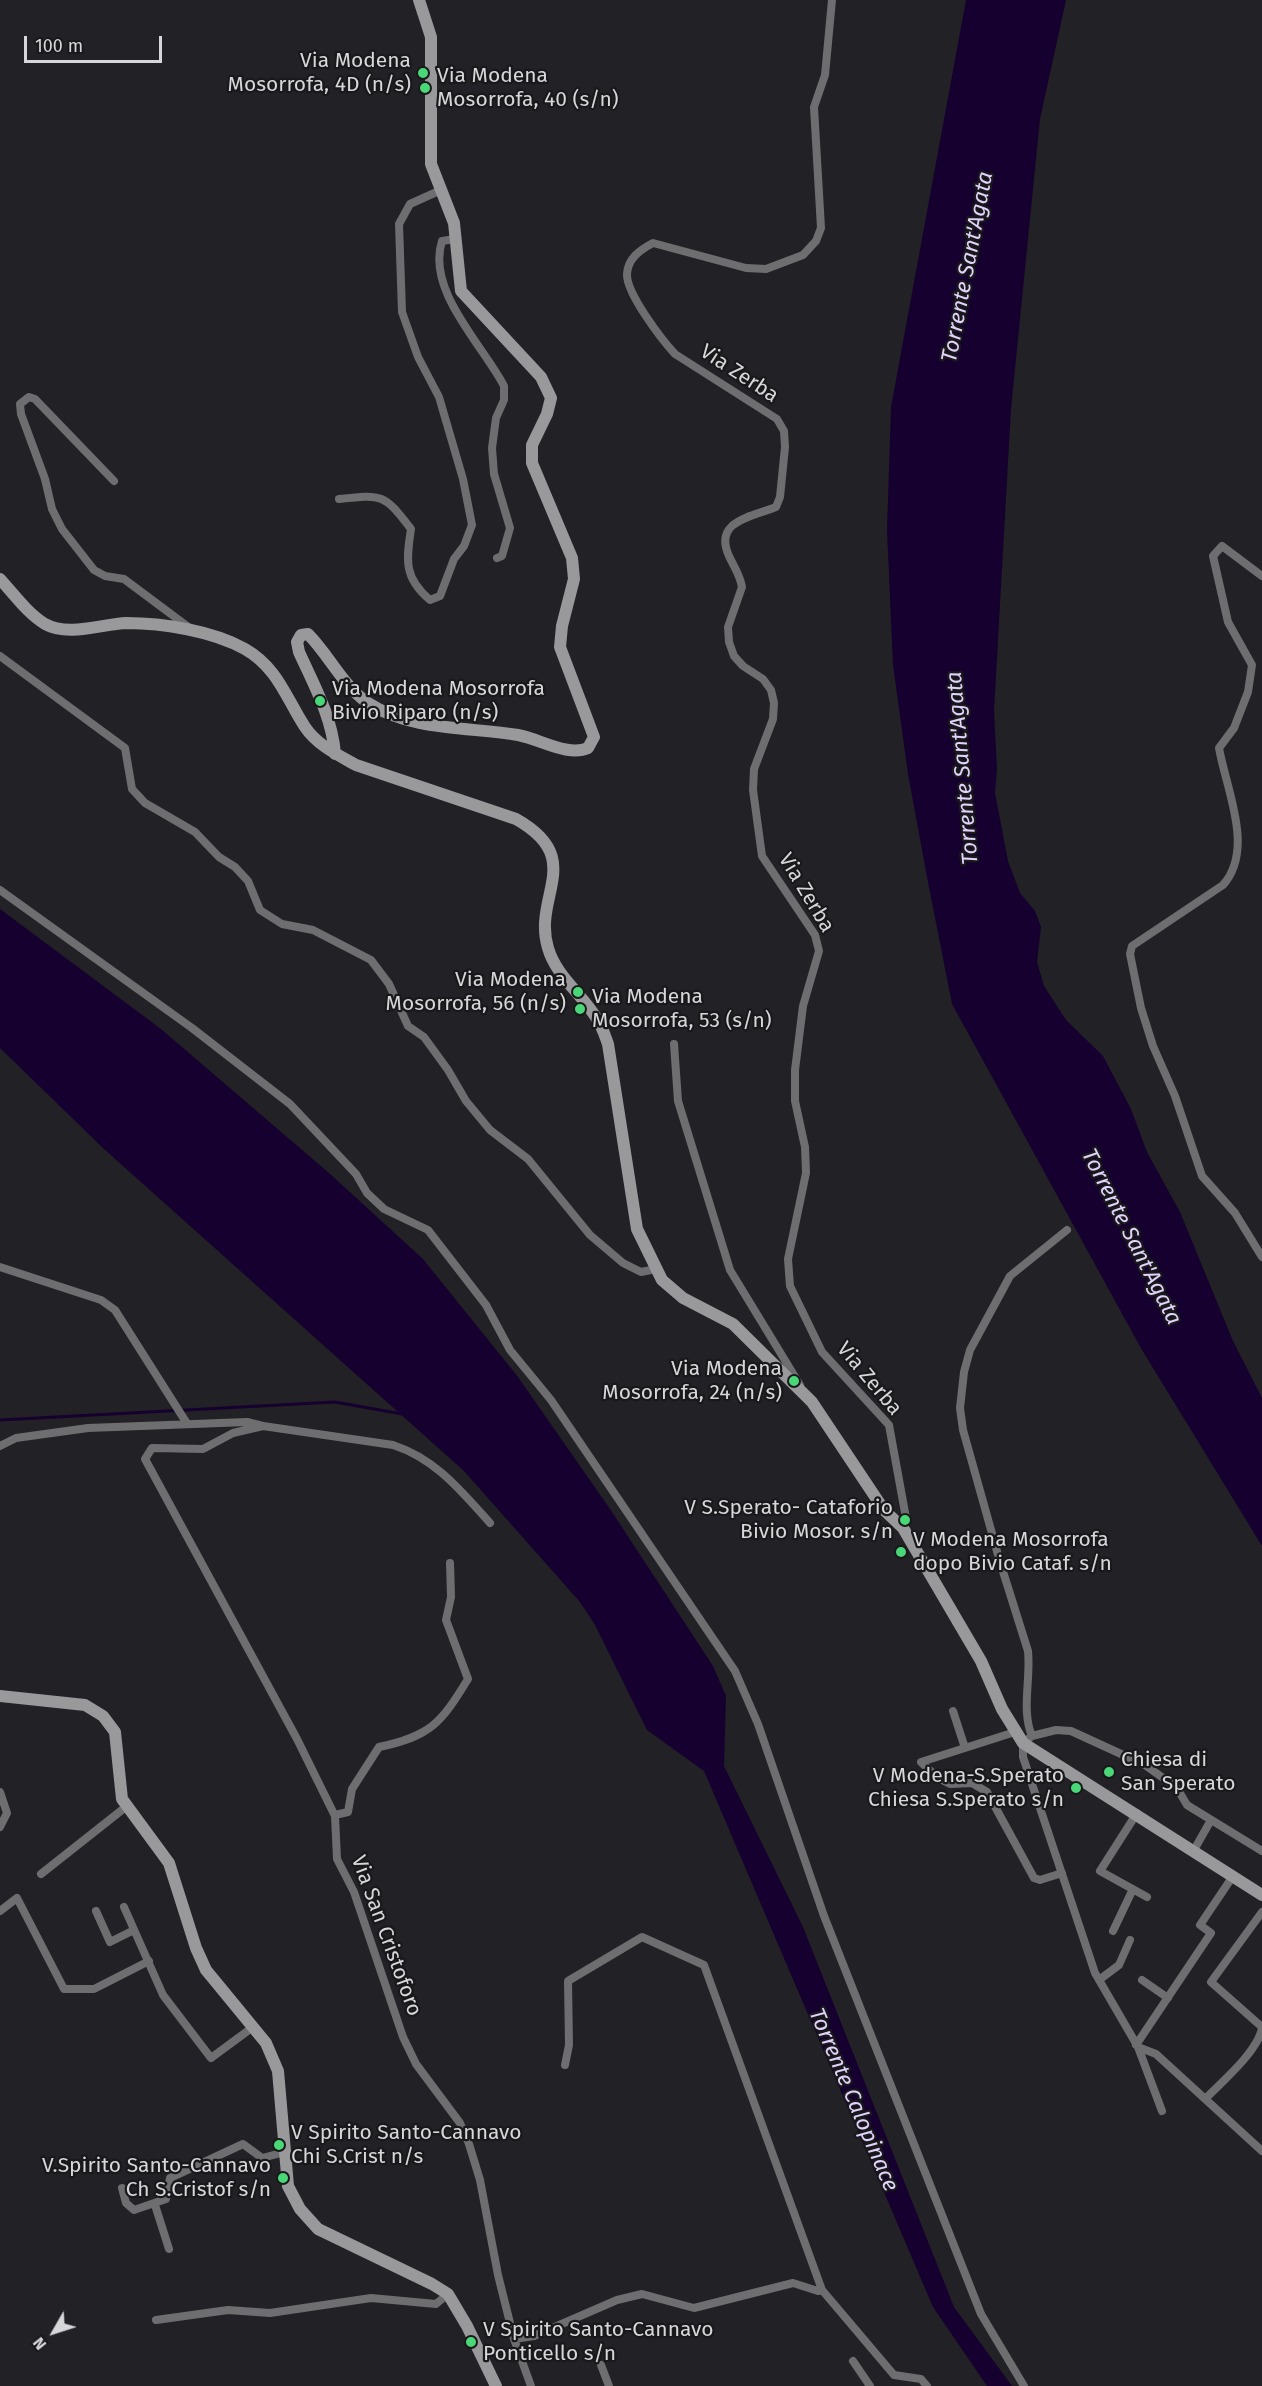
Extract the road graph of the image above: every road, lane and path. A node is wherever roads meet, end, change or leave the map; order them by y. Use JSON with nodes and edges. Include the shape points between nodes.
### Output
{"nodes":[{"id":1,"x":419,"y":0,"type":"edge"},
{"id":2,"x":832,"y":0,"type":"edge"},
{"id":3,"x":441,"y":190,"type":"junction"},
{"id":4,"x":455,"y":239,"type":"junction"},
{"id":5,"x":114,"y":481,"type":"dead end"},
{"id":6,"x":339,"y":499,"type":"dead end"},
{"id":7,"x":497,"y":558,"type":"dead end"},
{"id":8,"x":1262,"y":576,"type":"edge"},
{"id":9,"x":0,"y":579,"type":"edge"},
{"id":10,"x":193,"y":631,"type":"junction"},
{"id":11,"x":1,"y":657,"type":"edge"},
{"id":12,"x":335,"y":754,"type":"junction"},
{"id":13,"x":0,"y":890,"type":"edge"},
{"id":14,"x":674,"y":1044,"type":"dead end"},
{"id":15,"x":1067,"y":1230,"type":"dead end"},
{"id":16,"x":1262,"y":1257,"type":"edge"},
{"id":17,"x":0,"y":1267,"type":"edge"},
{"id":18,"x":656,"y":1269,"type":"junction"},
{"id":19,"x":811,"y":1401,"type":"junction"},
{"id":20,"x":184,"y":1419,"type":"junction"},
{"id":21,"x":263,"y":1426,"type":"junction"},
{"id":22,"x":0,"y":1446,"type":"edge"},
{"id":23,"x":490,"y":1523,"type":"dead end"},
{"id":24,"x":903,"y":1528,"type":"junction"},
{"id":25,"x":450,"y":1563,"type":"dead end"},
{"id":26,"x":0,"y":1696,"type":"edge"},
{"id":27,"x":953,"y":1711,"type":"dead end"},
{"id":28,"x":1015,"y":1732,"type":"junction"},
{"id":29,"x":1028,"y":1740,"type":"junction"},
{"id":30,"x":965,"y":1748,"type":"junction"},
{"id":31,"x":0,"y":1792,"type":"edge"},
{"id":32,"x":127,"y":1806,"type":"junction"},
{"id":33,"x":1137,"y":1813,"type":"junction"},
{"id":34,"x":334,"y":1815,"type":"junction"},
{"id":35,"x":1211,"y":1820,"type":"junction"},
{"id":36,"x":0,"y":1827,"type":"edge"},
{"id":37,"x":1194,"y":1850,"type":"junction"},
{"id":38,"x":1262,"y":1851,"type":"edge"},
{"id":39,"x":41,"y":1874,"type":"dead end"},
{"id":40,"x":1062,"y":1874,"type":"junction"},
{"id":41,"x":1233,"y":1876,"type":"junction"},
{"id":42,"x":1133,"y":1889,"type":"junction"},
{"id":43,"x":1262,"y":1895,"type":"edge"},
{"id":44,"x":1147,"y":1897,"type":"dead end"},
{"id":45,"x":124,"y":1907,"type":"dead end"},
{"id":46,"x":0,"y":1911,"type":"edge"},
{"id":47,"x":96,"y":1911,"type":"dead end"},
{"id":48,"x":1262,"y":1912,"type":"edge"},
{"id":49,"x":135,"y":1930,"type":"junction"},
{"id":50,"x":1113,"y":1930,"type":"dead end"},
{"id":51,"x":1130,"y":1940,"type":"dead end"},
{"id":52,"x":149,"y":1962,"type":"junction"},
{"id":53,"x":1099,"y":1980,"type":"junction"},
{"id":54,"x":1142,"y":1980,"type":"dead end"},
{"id":55,"x":1168,"y":1998,"type":"junction"},
{"id":56,"x":253,"y":2027,"type":"junction"},
{"id":57,"x":1262,"y":2027,"type":"edge"},
{"id":58,"x":1137,"y":2046,"type":"junction"},
{"id":59,"x":565,"y":2064,"type":"dead end"},
{"id":60,"x":1206,"y":2098,"type":"junction"},
{"id":61,"x":1161,"y":2110,"type":"dead end"},
{"id":62,"x":1262,"y":2151,"type":"edge"},
{"id":63,"x":285,"y":2152,"type":"junction"},
{"id":64,"x":122,"y":2188,"type":"dead end"},
{"id":65,"x":155,"y":2205,"type":"junction"},
{"id":66,"x":169,"y":2249,"type":"dead end"},
{"id":67,"x":822,"y":2289,"type":"junction"},
{"id":68,"x":448,"y":2294,"type":"junction"},
{"id":69,"x":156,"y":2320,"type":"dead end"},
{"id":70,"x":514,"y":2339,"type":"junction"},
{"id":71,"x":853,"y":2361,"type":"dead end"},
{"id":72,"x":601,"y":2365,"type":"dead end"},
{"id":73,"x":496,"y":2386,"type":"edge"},
{"id":74,"x":531,"y":2386,"type":"edge"},
{"id":75,"x":609,"y":2386,"type":"edge"},
{"id":76,"x":870,"y":2386,"type":"edge"},
{"id":77,"x":927,"y":2386,"type":"edge"},
{"id":78,"x":1024,"y":2386,"type":"edge"}],
"edges":[{"from":1,"to":3,"type":"street","via":[[431,37],[431,164]]},
{"from":2,"to":24,"type":"street","name":"Via Zerba","via":[[825,75],[814,107],[821,228],[816,242],[803,255],[766,269],[746,268],[653,243],[630,263],[627,276],[633,294],[665,344],[692,366],[777,419],[784,431],[776,507],[734,523],[726,532],[724,545],[742,587],[728,627],[729,642],[743,666],[763,678],[774,704],[773,719],[753,779],[762,856],[815,935],[819,951],[803,1006],[795,1070],[795,1101],[806,1173],[788,1259],[790,1286],[822,1352],[889,1425],[906,1518]]},
{"from":3,"to":4,"type":"street","via":[[454,223]]},
{"from":3,"to":6,"type":"street","via":[[410,204],[399,224],[402,312],[418,357],[439,397],[472,525],[440,596],[430,600],[416,587],[408,570],[411,529],[392,504],[376,495]]},
{"from":4,"to":7,"type":"street","via":[[442,241],[438,254],[442,276],[454,309],[504,386],[492,448],[494,474],[510,528],[502,556]]},
{"from":4,"to":12,"type":"street","via":[[461,291],[541,377],[551,398],[532,445],[532,463],[572,558],[574,579],[560,646],[594,736],[588,748],[578,752],[520,735],[434,725],[397,716],[368,703],[353,690],[318,644],[308,634],[301,635],[297,642],[299,652],[328,717]]},
{"from":5,"to":10,"type":"street","via":[[35,399],[29,397],[20,404],[52,509],[62,529],[94,570],[124,579]]},
{"from":8,"to":16,"type":"street","via":[[1222,546],[1213,556],[1228,622],[1252,665],[1248,692],[1234,728],[1219,748],[1238,837],[1230,877],[1132,946],[1130,954],[1153,1046],[1202,1176],[1235,1212]]},
{"from":9,"to":10,"type":"street","via":[[29,611],[46,624],[62,629],[143,623]]},
{"from":10,"to":12,"type":"street","via":[[244,648],[267,664],[305,727]]},
{"from":11,"to":18,"type":"street","via":[[125,748],[132,789],[145,803],[195,832],[219,858],[236,867],[248,881],[260,910],[282,924],[313,930],[371,960],[389,984],[408,1026],[424,1037],[490,1130],[528,1159],[598,1242],[623,1263],[641,1272]]},
{"from":12,"to":18,"type":"street","via":[[356,765],[516,819],[537,831],[548,847],[555,875],[545,928],[547,947],[556,967],[597,1019],[608,1044],[637,1229]]},
{"from":13,"to":78,"type":"street","via":[[290,1104],[384,1209],[428,1230],[486,1305],[510,1350],[558,1409],[735,1671],[758,1724],[824,1916],[981,2314]]},
{"from":14,"to":19,"type":"street","via":[[678,1101],[730,1270]]},
{"from":15,"to":29,"type":"street","via":[[1010,1276],[970,1350],[960,1408],[976,1480],[1028,1651]]},
{"from":17,"to":20,"type":"street","via":[[101,1300],[115,1310]]},
{"from":18,"to":19,"type":"street","via":[[662,1280],[683,1298],[733,1324]]},
{"from":19,"to":24,"type":"street","via":[[884,1510]]},
{"from":20,"to":21,"type":"street"},
{"from":20,"to":22,"type":"street","via":[[16,1438]]},
{"from":21,"to":23,"type":"street","via":[[410,1450],[443,1471]]},
{"from":21,"to":34,"type":"street","name":"Via San Cristoforo","via":[[233,1433],[203,1449],[152,1448],[146,1453],[149,1468]]},
{"from":24,"to":28,"type":"street","via":[[981,1661]]},
{"from":25,"to":34,"type":"street","via":[[451,1597],[446,1620],[468,1679],[447,1713],[431,1728],[409,1741],[379,1748],[352,1789],[348,1812]]},
{"from":26,"to":32,"type":"street","via":[[85,1706],[103,1716],[115,1732],[122,1799]]},
{"from":27,"to":30,"type":"street"},
{"from":28,"to":29,"type":"street"},
{"from":28,"to":30,"type":"street"},
{"from":29,"to":33,"type":"street"},
{"from":29,"to":35,"type":"street","via":[[1056,1730],[1071,1731],[1145,1765],[1178,1788],[1187,1805]]},
{"from":29,"to":40,"type":"street","via":[[1023,1757]]},
{"from":30,"to":40,"type":"street","via":[[921,1762],[950,1784],[972,1783],[987,1792],[1034,1878]]},
{"from":31,"to":36,"type":"street","via":[[8,1813]]},
{"from":32,"to":39,"type":"street"},
{"from":32,"to":56,"type":"street","via":[[169,1863],[206,1970]]},
{"from":33,"to":37,"type":"street"},
{"from":33,"to":42,"type":"street","via":[[1100,1871]]},
{"from":34,"to":70,"type":"street","name":"Via San Cristoforo","via":[[337,1859],[354,1892],[403,2037],[416,2064],[460,2123],[469,2144]]},
{"from":35,"to":37,"type":"street"},
{"from":35,"to":38,"type":"street"},
{"from":37,"to":41,"type":"street"},
{"from":40,"to":53,"type":"street"},
{"from":41,"to":43,"type":"street"},
{"from":41,"to":55,"type":"street","via":[[1200,1925],[1211,1933]]},
{"from":42,"to":44,"type":"street"},
{"from":42,"to":50,"type":"street"},
{"from":45,"to":49,"type":"street"},
{"from":46,"to":52,"type":"street","via":[[17,1898],[64,1989],[94,1989]]},
{"from":47,"to":49,"type":"street","via":[[110,1942]]},
{"from":48,"to":57,"type":"street","via":[[1211,1982]]},
{"from":49,"to":52,"type":"street"},
{"from":51,"to":53,"type":"street","via":[[1119,1965]]},
{"from":52,"to":56,"type":"street","via":[[163,1995],[211,2058]]},
{"from":53,"to":58,"type":"street"},
{"from":54,"to":55,"type":"street"},
{"from":55,"to":58,"type":"street"},
{"from":56,"to":63,"type":"street","via":[[266,2043],[278,2071]]},
{"from":57,"to":60,"type":"street","via":[[1260,2036],[1236,2067]]},
{"from":58,"to":60,"type":"street","via":[[1156,2054]]},
{"from":58,"to":61,"type":"street"},
{"from":59,"to":67,"type":"street","via":[[569,2045],[568,1980],[642,1937],[704,1965]]},
{"from":60,"to":62,"type":"street"},
{"from":63,"to":65,"type":"street","via":[[262,2158],[243,2144],[170,2178],[169,2196]]},
{"from":63,"to":68,"type":"street","via":[[288,2186],[300,2209],[318,2229]]},
{"from":64,"to":65,"type":"street","via":[[130,2209]]},
{"from":65,"to":66,"type":"street"},
{"from":67,"to":70,"type":"street","via":[[793,2283],[693,2308],[642,2294],[617,2300],[534,2336]]},
{"from":67,"to":77,"type":"street","via":[[894,2375],[921,2379]]},
{"from":68,"to":69,"type":"street","via":[[436,2304],[371,2298],[270,2313],[228,2310]]},
{"from":68,"to":73,"type":"street"},
{"from":70,"to":74,"type":"street","name":"Via San Cristoforo"},
{"from":71,"to":76,"type":"street"},
{"from":72,"to":75,"type":"street"}]}
